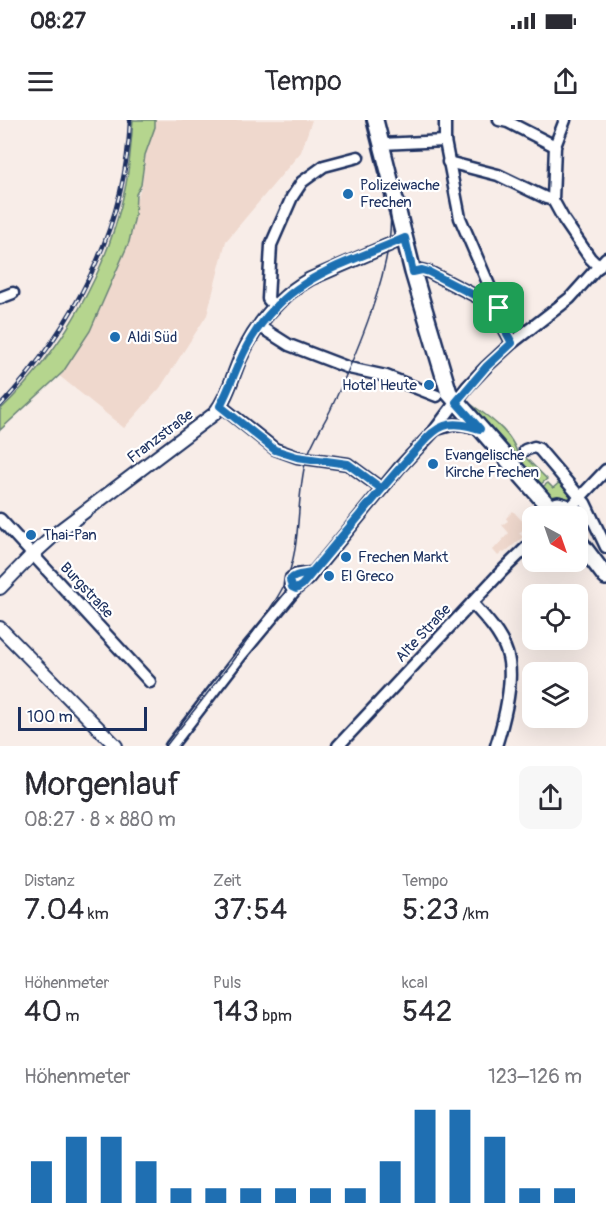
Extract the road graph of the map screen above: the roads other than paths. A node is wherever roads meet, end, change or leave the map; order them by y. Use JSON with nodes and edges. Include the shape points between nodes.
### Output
{"nodes":[{"id":1,"x":375,"y":120,"type":"edge"},
{"id":2,"x":445,"y":120,"type":"edge"},
{"id":3,"x":565,"y":120,"type":"edge"},
{"id":4,"x":505,"y":121,"type":"edge"},
{"id":5,"x":445,"y":141,"type":"junction"},
{"id":6,"x":381,"y":144,"type":"junction"},
{"id":7,"x":555,"y":146,"type":"junction"},
{"id":8,"x":358,"y":157,"type":"dead end"},
{"id":9,"x":448,"y":162,"type":"junction"},
{"id":10,"x":553,"y":200,"type":"junction"},
{"id":11,"x":405,"y":238,"type":"junction"},
{"id":12,"x":606,"y":258,"type":"edge"},
{"id":13,"x":599,"y":267,"type":"junction"},
{"id":14,"x":413,"y":272,"type":"junction"},
{"id":15,"x":13,"y":293,"type":"dead end"},
{"id":16,"x":0,"y":298,"type":"edge"},
{"id":17,"x":274,"y":306,"type":"junction"},
{"id":18,"x":499,"y":308,"type":"junction"},
{"id":19,"x":259,"y":326,"type":"junction"},
{"id":20,"x":512,"y":343,"type":"junction"},
{"id":21,"x":437,"y":396,"type":"dead end"},
{"id":22,"x":456,"y":402,"type":"junction"},
{"id":23,"x":220,"y":406,"type":"junction"},
{"id":24,"x":480,"y":429,"type":"junction"},
{"id":25,"x":434,"y":431,"type":"junction"},
{"id":26,"x":525,"y":450,"type":"dead end"},
{"id":27,"x":606,"y":470,"type":"edge"},
{"id":28,"x":382,"y":489,"type":"junction"},
{"id":29,"x":580,"y":498,"type":"junction"},
{"id":30,"x":543,"y":506,"type":"edge"},
{"id":31,"x":574,"y":506,"type":"edge"},
{"id":32,"x":0,"y":519,"type":"edge"},
{"id":33,"x":606,"y":547,"type":"edge"},
{"id":34,"x":522,"y":552,"type":"edge"},
{"id":35,"x":588,"y":553,"type":"edge"},
{"id":36,"x":33,"y":554,"type":"junction"},
{"id":37,"x":606,"y":577,"type":"edge"},
{"id":38,"x":0,"y":588,"type":"edge"},
{"id":39,"x":472,"y":603,"type":"junction"},
{"id":40,"x":0,"y":628,"type":"edge"},
{"id":41,"x":150,"y":682,"type":"dead end"},
{"id":42,"x":116,"y":746,"type":"edge"},
{"id":43,"x":171,"y":746,"type":"edge"},
{"id":44,"x":338,"y":746,"type":"edge"},
{"id":45,"x":496,"y":746,"type":"edge"}],
"edges":[{"from":1,"to":6,"type":"main road"},
{"from":2,"to":5,"type":"street"},
{"from":3,"to":7,"type":"street"},
{"from":4,"to":7,"type":"street"},
{"from":5,"to":6,"type":"street"},
{"from":5,"to":9,"type":"street"},
{"from":6,"to":11,"type":"main road"},
{"from":7,"to":10,"type":"street"},
{"from":8,"to":17,"type":"street","via":[[324,166],[302,182],[292,197],[271,245],[268,299]]},
{"from":9,"to":10,"type":"street","via":[[498,176]]},
{"from":9,"to":18,"type":"street","via":[[465,232]]},
{"from":10,"to":13,"type":"street"},
{"from":11,"to":14,"type":"main road"},
{"from":11,"to":17,"type":"street","name":"Franzstraße","via":[[310,279]]},
{"from":12,"to":13,"type":"street"},
{"from":13,"to":20,"type":"street","via":[[570,298]]},
{"from":14,"to":18,"type":"street","via":[[429,272]]},
{"from":14,"to":22,"type":"main road","via":[[444,380]]},
{"from":15,"to":16,"type":"street"},
{"from":17,"to":19,"type":"street","name":"Franzstraße"},
{"from":18,"to":20,"type":"street"},
{"from":19,"to":21,"type":"street","via":[[289,345]]},
{"from":19,"to":23,"type":"street","name":"Franzstraße"},
{"from":20,"to":22,"type":"street"},
{"from":22,"to":24,"type":"main road"},
{"from":22,"to":25,"type":"street"},
{"from":23,"to":28,"type":"street","via":[[275,450],[348,464]]},
{"from":23,"to":36,"type":"street","name":"Franzstraße"},
{"from":24,"to":25,"type":"street","via":[[455,424]]},
{"from":24,"to":30,"type":"main road"},
{"from":25,"to":28,"type":"street"},
{"from":26,"to":29,"type":"street","via":[[539,449]]},
{"from":27,"to":29,"type":"street"},
{"from":28,"to":43,"type":"street","via":[[311,573],[291,578],[290,585],[296,589]]},
{"from":29,"to":31,"type":"street"},
{"from":29,"to":33,"type":"street"},
{"from":32,"to":36,"type":"street","name":"Burgstraße"},
{"from":34,"to":39,"type":"street","name":"Alte Straße"},
{"from":35,"to":37,"type":"main road"},
{"from":36,"to":38,"type":"street","name":"Franzstraße"},
{"from":36,"to":41,"type":"street","name":"Burgstraße"},
{"from":39,"to":44,"type":"street","name":"Alte Straße"},
{"from":39,"to":45,"type":"street","via":[[508,655],[509,682]]},
{"from":40,"to":42,"type":"street"}]}
